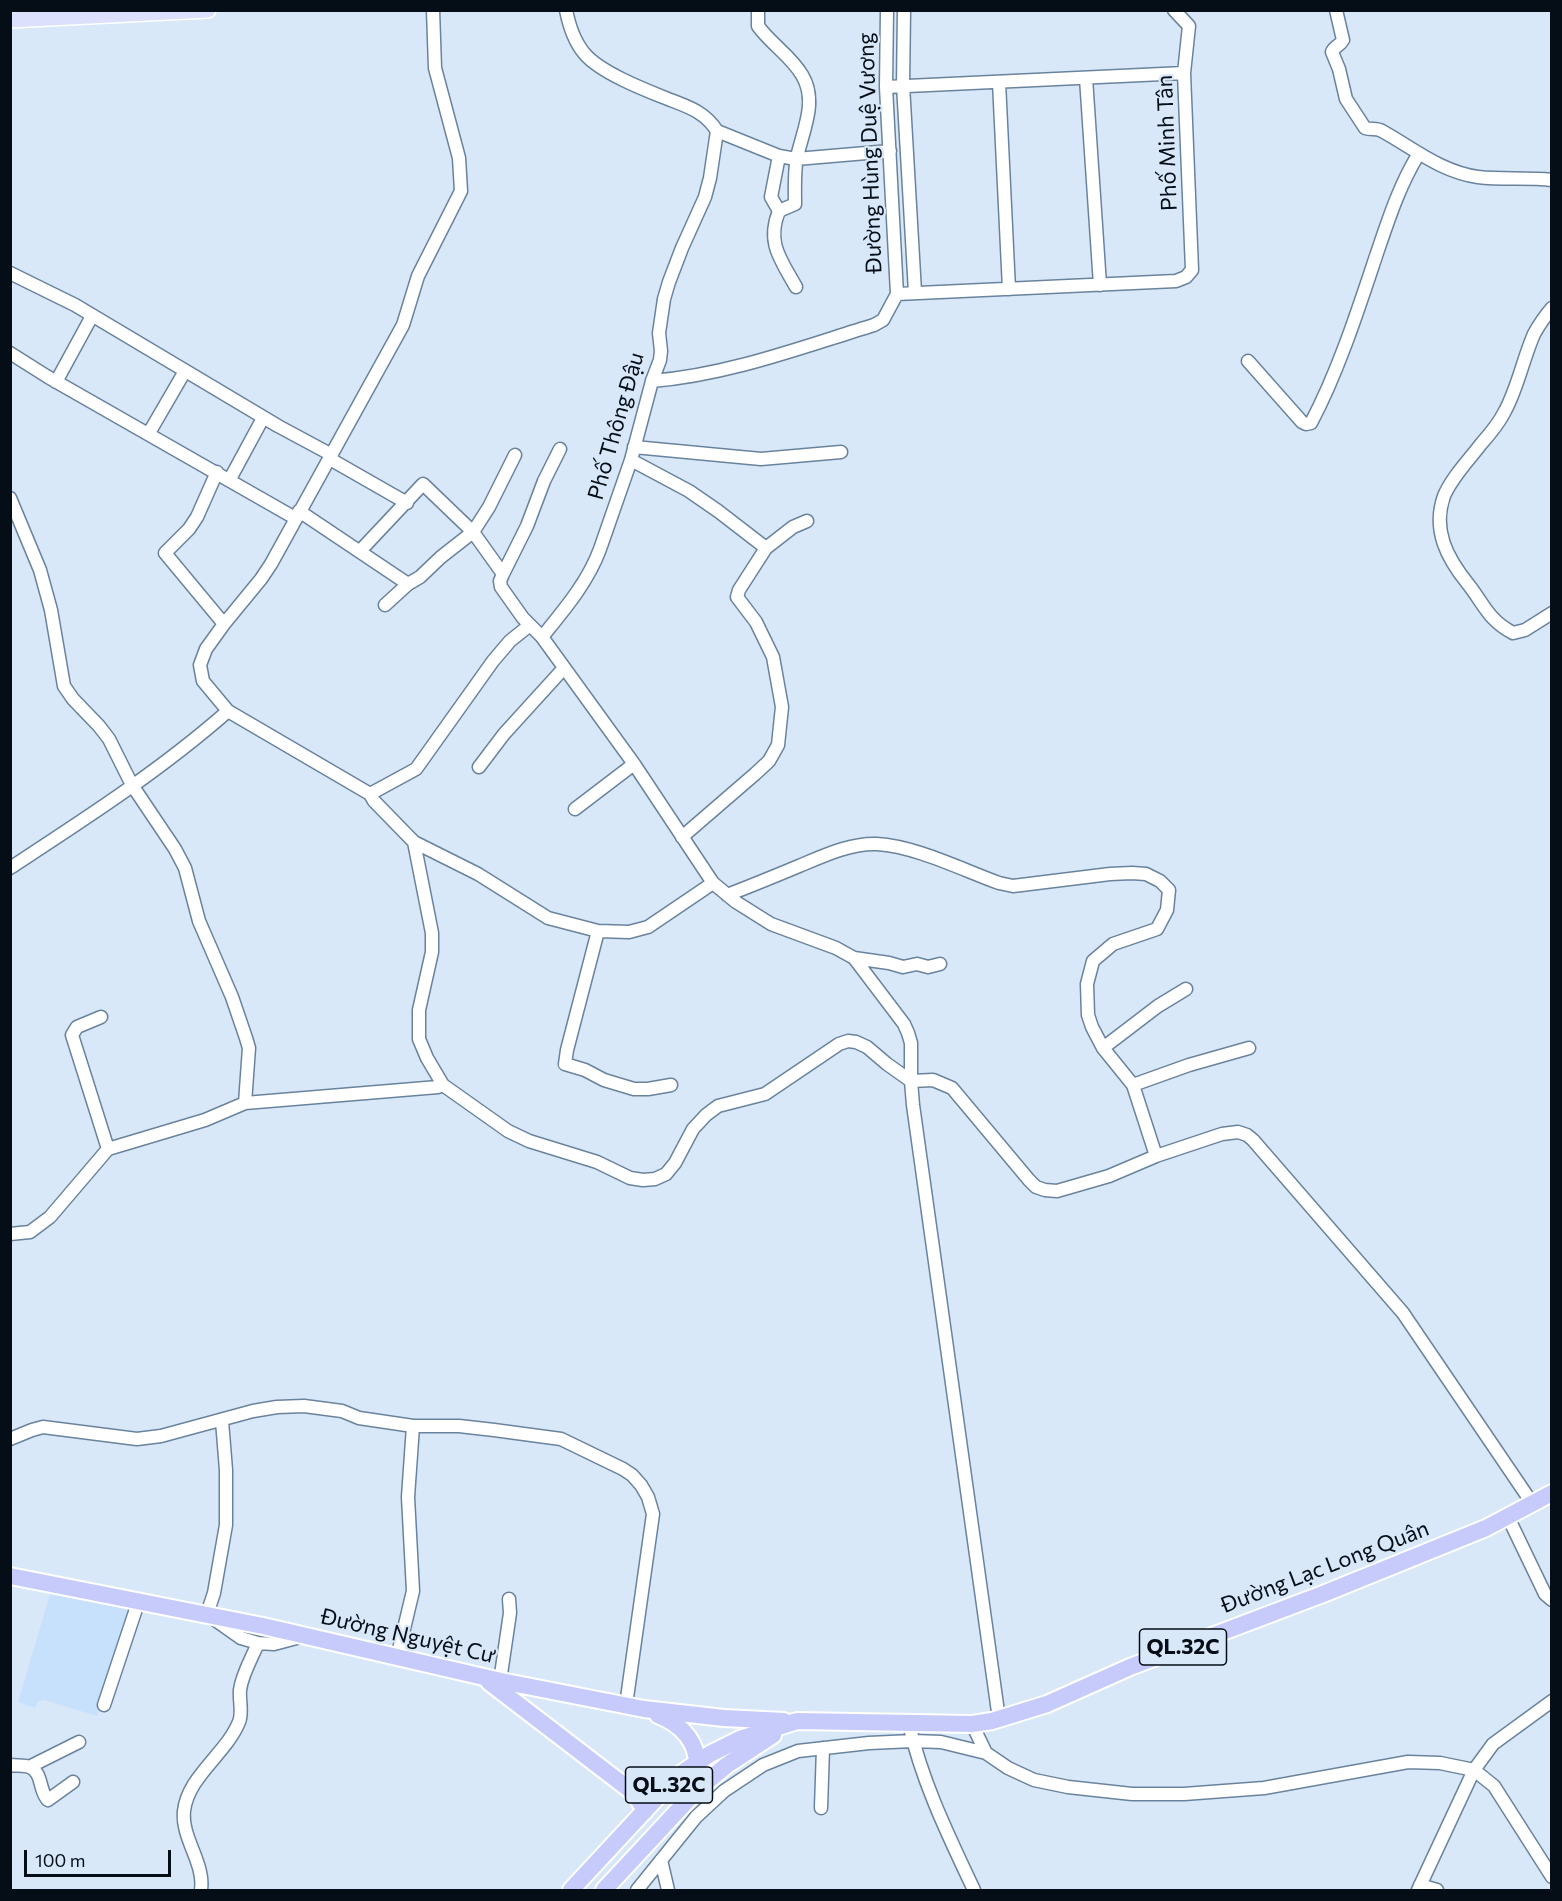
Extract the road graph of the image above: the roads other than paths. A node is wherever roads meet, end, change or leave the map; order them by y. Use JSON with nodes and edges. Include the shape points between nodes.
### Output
{"nodes":[{"id":1,"x":208,"y":10,"type":"edge"},
{"id":2,"x":433,"y":10,"type":"edge"},
{"id":3,"x":566,"y":10,"type":"edge"},
{"id":4,"x":758,"y":10,"type":"edge"},
{"id":5,"x":886,"y":10,"type":"edge"},
{"id":6,"x":904,"y":10,"type":"edge"},
{"id":7,"x":1174,"y":10,"type":"edge"},
{"id":8,"x":1336,"y":10,"type":"edge"},
{"id":9,"x":10,"y":20,"type":"edge"},
{"id":10,"x":1184,"y":73,"type":"junction"},
{"id":11,"x":1086,"y":78,"type":"junction"},
{"id":12,"x":999,"y":82,"type":"junction"},
{"id":13,"x":903,"y":85,"type":"junction"},
{"id":14,"x":886,"y":87,"type":"junction"},
{"id":15,"x":717,"y":131,"type":"junction"},
{"id":16,"x":890,"y":151,"type":"junction"},
{"id":17,"x":1418,"y":154,"type":"junction"},
{"id":18,"x":779,"y":156,"type":"junction"},
{"id":19,"x":796,"y":159,"type":"junction"},
{"id":20,"x":1551,"y":180,"type":"edge"},
{"id":21,"x":778,"y":211,"type":"junction"},
{"id":22,"x":10,"y":273,"type":"edge"},
{"id":23,"x":1100,"y":285,"type":"junction"},
{"id":24,"x":795,"y":287,"type":"dead end"},
{"id":25,"x":1009,"y":289,"type":"junction"},
{"id":26,"x":915,"y":292,"type":"junction"},
{"id":27,"x":897,"y":294,"type":"junction"},
{"id":28,"x":1551,"y":308,"type":"edge"},
{"id":29,"x":92,"y":315,"type":"junction"},
{"id":30,"x":10,"y":353,"type":"edge"},
{"id":31,"x":1248,"y":361,"type":"dead end"},
{"id":32,"x":185,"y":371,"type":"junction"},
{"id":33,"x":652,"y":381,"type":"junction"},
{"id":34,"x":56,"y":382,"type":"junction"},
{"id":35,"x":263,"y":418,"type":"junction"},
{"id":36,"x":149,"y":433,"type":"junction"},
{"id":37,"x":560,"y":449,"type":"dead end"},
{"id":38,"x":841,"y":452,"type":"dead end"},
{"id":39,"x":632,"y":454,"type":"junction"},
{"id":40,"x":515,"y":455,"type":"dead end"},
{"id":41,"x":331,"y":457,"type":"junction"},
{"id":42,"x":218,"y":472,"type":"junction"},
{"id":43,"x":230,"y":479,"type":"junction"},
{"id":44,"x":10,"y":498,"type":"edge"},
{"id":45,"x":407,"y":503,"type":"junction"},
{"id":46,"x":297,"y":514,"type":"junction"},
{"id":47,"x":807,"y":521,"type":"dead end"},
{"id":48,"x":473,"y":532,"type":"junction"},
{"id":49,"x":766,"y":548,"type":"junction"},
{"id":50,"x":360,"y":551,"type":"junction"},
{"id":51,"x":503,"y":574,"type":"junction"},
{"id":52,"x":408,"y":584,"type":"junction"},
{"id":53,"x":385,"y":606,"type":"dead end"},
{"id":54,"x":1551,"y":613,"type":"edge"},
{"id":55,"x":224,"y":624,"type":"junction"},
{"id":56,"x":530,"y":625,"type":"junction"},
{"id":57,"x":542,"y":637,"type":"junction"},
{"id":58,"x":564,"y":668,"type":"junction"},
{"id":59,"x":228,"y":711,"type":"junction"},
{"id":60,"x":634,"y":764,"type":"junction"},
{"id":61,"x":479,"y":767,"type":"dead end"},
{"id":62,"x":132,"y":785,"type":"junction"},
{"id":63,"x":370,"y":794,"type":"junction"},
{"id":64,"x":575,"y":809,"type":"dead end"},
{"id":65,"x":682,"y":837,"type":"junction"},
{"id":66,"x":414,"y":842,"type":"junction"},
{"id":67,"x":10,"y":868,"type":"edge"},
{"id":68,"x":713,"y":884,"type":"junction"},
{"id":69,"x":727,"y":895,"type":"junction"},
{"id":70,"x":598,"y":931,"type":"junction"},
{"id":71,"x":854,"y":958,"type":"junction"},
{"id":72,"x":940,"y":964,"type":"dead end"},
{"id":73,"x":1186,"y":989,"type":"dead end"},
{"id":74,"x":101,"y":1017,"type":"dead end"},
{"id":75,"x":1103,"y":1048,"type":"junction"},
{"id":76,"x":1249,"y":1048,"type":"dead end"},
{"id":77,"x":911,"y":1081,"type":"junction"},
{"id":78,"x":443,"y":1084,"type":"junction"},
{"id":79,"x":671,"y":1085,"type":"dead end"},
{"id":80,"x":1133,"y":1085,"type":"junction"},
{"id":81,"x":245,"y":1103,"type":"junction"},
{"id":82,"x":108,"y":1149,"type":"junction"},
{"id":83,"x":1156,"y":1156,"type":"junction"},
{"id":84,"x":10,"y":1234,"type":"edge"},
{"id":85,"x":222,"y":1420,"type":"junction"},
{"id":86,"x":413,"y":1426,"type":"junction"},
{"id":87,"x":10,"y":1439,"type":"edge"},
{"id":88,"x":1551,"y":1493,"type":"edge"},
{"id":89,"x":1532,"y":1503,"type":"junction"},
{"id":90,"x":1508,"y":1516,"type":"junction"},
{"id":91,"x":10,"y":1576,"type":"edge"},
{"id":92,"x":509,"y":1599,"type":"dead end"},
{"id":93,"x":140,"y":1600,"type":"junction"},
{"id":94,"x":1551,"y":1600,"type":"edge"},
{"id":95,"x":207,"y":1614,"type":"junction"},
{"id":96,"x":306,"y":1636,"type":"junction"},
{"id":97,"x":258,"y":1643,"type":"junction"},
{"id":98,"x":397,"y":1658,"type":"junction"},
{"id":99,"x":500,"y":1685,"type":"junction"},
{"id":100,"x":1551,"y":1701,"type":"edge"},
{"id":101,"x":104,"y":1705,"type":"dead end"},
{"id":102,"x":626,"y":1705,"type":"junction"},
{"id":103,"x":644,"y":1709,"type":"junction"},
{"id":104,"x":999,"y":1719,"type":"junction"},
{"id":105,"x":797,"y":1721,"type":"junction"},
{"id":106,"x":909,"y":1724,"type":"junction"},
{"id":107,"x":972,"y":1724,"type":"junction"},
{"id":108,"x":913,"y":1741,"type":"junction"},
{"id":109,"x":79,"y":1742,"type":"dead end"},
{"id":110,"x":823,"y":1748,"type":"junction"},
{"id":111,"x":986,"y":1753,"type":"junction"},
{"id":112,"x":697,"y":1762,"type":"junction"},
{"id":113,"x":10,"y":1765,"type":"edge"},
{"id":114,"x":29,"y":1767,"type":"junction"},
{"id":115,"x":1474,"y":1770,"type":"junction"},
{"id":116,"x":73,"y":1782,"type":"dead end"},
{"id":117,"x":682,"y":1806,"type":"junction"},
{"id":118,"x":820,"y":1809,"type":"dead end"},
{"id":119,"x":645,"y":1811,"type":"junction"},
{"id":120,"x":661,"y":1860,"type":"junction"},
{"id":121,"x":1551,"y":1877,"type":"edge"},
{"id":122,"x":1419,"y":1888,"type":"edge"},
{"id":123,"x":201,"y":1890,"type":"edge"},
{"id":124,"x":571,"y":1890,"type":"edge"},
{"id":125,"x":604,"y":1890,"type":"edge"},
{"id":126,"x":637,"y":1890,"type":"edge"},
{"id":127,"x":668,"y":1890,"type":"edge"},
{"id":128,"x":974,"y":1890,"type":"edge"},
{"id":129,"x":1437,"y":1890,"type":"edge"}],
"edges":[{"from":1,"to":9,"type":"main road"},
{"from":2,"to":41,"type":"street","via":[[435,69],[459,158],[460,191],[418,276],[403,325]]},
{"from":3,"to":15,"type":"street","via":[[578,45],[589,59],[641,87],[696,109]]},
{"from":4,"to":19,"type":"street","via":[[758,26],[794,64],[807,85],[809,116]]},
{"from":5,"to":14,"type":"street","name":"Đường Hùng Duệ Vương"},
{"from":6,"to":13,"type":"street","name":"Đường Hùng Duệ Vương"},
{"from":7,"to":10,"type":"street","name":"Phố Minh Tân","via":[[1189,26]]},
{"from":8,"to":17,"type":"street","via":[[1343,40],[1332,52],[1346,99],[1365,128],[1381,130]]},
{"from":10,"to":11,"type":"street"},
{"from":10,"to":23,"type":"street","name":"Phố Minh Tân","via":[[1192,270],[1176,281]]},
{"from":11,"to":12,"type":"street"},
{"from":11,"to":23,"type":"street"},
{"from":12,"to":13,"type":"street"},
{"from":12,"to":25,"type":"street"},
{"from":13,"to":14,"type":"street"},
{"from":13,"to":26,"type":"street","name":"Đường Hùng Duệ Vương"},
{"from":14,"to":16,"type":"street","name":"Đường Hùng Duệ Vương"},
{"from":15,"to":18,"type":"street"},
{"from":15,"to":33,"type":"street","name":"Phố Thông Đậu","via":[[705,197],[666,291],[659,333],[660,360]]},
{"from":16,"to":19,"type":"street"},
{"from":16,"to":27,"type":"street","name":"Đường Hùng Duệ Vương"},
{"from":17,"to":20,"type":"street","via":[[1476,177]]},
{"from":17,"to":31,"type":"street","via":[[1392,209],[1311,423],[1302,422]]},
{"from":18,"to":19,"type":"street"},
{"from":18,"to":21,"type":"street","via":[[771,191]]},
{"from":19,"to":21,"type":"street","via":[[795,204]]},
{"from":21,"to":24,"type":"street","via":[[774,247]]},
{"from":22,"to":29,"type":"street"},
{"from":23,"to":25,"type":"street"},
{"from":25,"to":26,"type":"street"},
{"from":26,"to":27,"type":"street"},
{"from":27,"to":33,"type":"street","via":[[883,321],[874,325],[756,361]]},
{"from":28,"to":54,"type":"street","via":[[1533,336],[1505,412],[1458,474],[1445,496],[1440,516],[1441,536],[1449,559],[1491,618],[1513,633]]},
{"from":29,"to":32,"type":"street"},
{"from":29,"to":34,"type":"street"},
{"from":30,"to":34,"type":"street"},
{"from":32,"to":35,"type":"street"},
{"from":32,"to":36,"type":"street"},
{"from":33,"to":39,"type":"street","name":"Phố Thông Đậu"},
{"from":34,"to":36,"type":"street"},
{"from":35,"to":41,"type":"street"},
{"from":35,"to":43,"type":"street"},
{"from":36,"to":42,"type":"street"},
{"from":37,"to":51,"type":"street"},
{"from":38,"to":39,"type":"street","via":[[762,459]]},
{"from":39,"to":49,"type":"street"},
{"from":39,"to":57,"type":"street","name":"Phố Thông Đậu","via":[[595,561]]},
{"from":40,"to":48,"type":"street"},
{"from":41,"to":45,"type":"street"},
{"from":41,"to":46,"type":"street"},
{"from":42,"to":43,"type":"street"},
{"from":42,"to":55,"type":"street","via":[[197,517],[165,554]]},
{"from":43,"to":46,"type":"street"},
{"from":44,"to":62,"type":"street","via":[[40,570],[64,686],[105,734]]},
{"from":45,"to":48,"type":"street","via":[[423,484]]},
{"from":45,"to":50,"type":"street"},
{"from":46,"to":50,"type":"street"},
{"from":46,"to":55,"type":"street","via":[[261,579]]},
{"from":47,"to":49,"type":"street"},
{"from":48,"to":51,"type":"street"},
{"from":48,"to":52,"type":"street"},
{"from":49,"to":65,"type":"street","via":[[737,597],[756,622],[772,657],[782,707],[778,745],[756,774]]},
{"from":50,"to":52,"type":"street"},
{"from":51,"to":56,"type":"street","via":[[501,587]]},
{"from":52,"to":53,"type":"street"},
{"from":55,"to":59,"type":"street","via":[[200,665],[203,681]]},
{"from":56,"to":57,"type":"street"},
{"from":56,"to":63,"type":"street","via":[[493,661],[416,770]]},
{"from":57,"to":58,"type":"street"},
{"from":58,"to":60,"type":"street"},
{"from":58,"to":61,"type":"street"},
{"from":59,"to":62,"type":"street","via":[[198,738]]},
{"from":59,"to":63,"type":"street"},
{"from":60,"to":64,"type":"street"},
{"from":60,"to":65,"type":"street"},
{"from":62,"to":67,"type":"street"},
{"from":62,"to":81,"type":"street","via":[[185,868],[199,921],[232,997],[249,1048]]},
{"from":63,"to":66,"type":"street"},
{"from":65,"to":68,"type":"street"},
{"from":66,"to":70,"type":"street","via":[[478,874],[548,918]]},
{"from":66,"to":78,"type":"street","via":[[432,933],[432,952],[419,1010],[419,1039]]},
{"from":68,"to":69,"type":"street"},
{"from":68,"to":70,"type":"street","via":[[648,927],[629,932]]},
{"from":69,"to":71,"type":"street","via":[[771,924]]},
{"from":69,"to":75,"type":"street","via":[[822,857],[867,844],[903,849],[1013,886],[1110,874],[1146,874],[1169,890],[1162,921],[1157,929],[1113,945],[1093,961],[1088,976],[1088,1015]]},
{"from":70,"to":79,"type":"street","via":[[565,1064],[622,1086],[648,1089]]},
{"from":71,"to":72,"type":"street","via":[[903,967]]},
{"from":71,"to":77,"type":"street","via":[[904,1024],[911,1043]]},
{"from":73,"to":75,"type":"street"},
{"from":74,"to":82,"type":"street","via":[[77,1027],[72,1035]]},
{"from":75,"to":80,"type":"street"},
{"from":76,"to":80,"type":"street"},
{"from":77,"to":78,"type":"street","via":[[862,1044],[843,1042],[765,1094],[718,1106],[693,1129],[666,1174],[643,1180],[630,1179],[597,1162],[507,1131]]},
{"from":77,"to":83,"type":"street","via":[[933,1080],[952,1088],[1029,1180],[1045,1190],[1056,1191],[1109,1176]]},
{"from":77,"to":104,"type":"street"},
{"from":78,"to":81,"type":"street"},
{"from":80,"to":83,"type":"street"},
{"from":81,"to":82,"type":"street","via":[[205,1120]]},
{"from":82,"to":84,"type":"street","via":[[41,1226],[26,1233]]},
{"from":83,"to":89,"type":"street","via":[[1222,1134],[1238,1132],[1253,1140],[1403,1313]]},
{"from":85,"to":86,"type":"street","via":[[252,1411],[304,1406]]},
{"from":85,"to":87,"type":"street","via":[[137,1439],[43,1427]]},
{"from":85,"to":95,"type":"street","via":[[226,1525]]},
{"from":86,"to":98,"type":"street","via":[[408,1497],[413,1592]]},
{"from":86,"to":102,"type":"street","via":[[459,1426],[561,1440],[623,1469],[638,1481],[651,1504],[654,1519]]},
{"from":88,"to":89,"type":"highway","name":"Đường Lạc Long Quân","number":"QL.32C"},
{"from":89,"to":90,"type":"highway","name":"Đường Lạc Long Quân","number":"QL.32C"},
{"from":90,"to":94,"type":"street"},
{"from":90,"to":104,"type":"highway","name":"Đường Lạc Long Quân","number":"QL.32C","via":[[1047,1704]]},
{"from":91,"to":93,"type":"highway","name":"Đường Nguyệt Cư"},
{"from":92,"to":99,"type":"street"},
{"from":93,"to":95,"type":"highway","name":"Đường Nguyệt Cư"},
{"from":93,"to":101,"type":"street"},
{"from":95,"to":96,"type":"highway","name":"Đường Nguyệt Cư"},
{"from":95,"to":97,"type":"street","via":[[241,1638]]},
{"from":96,"to":97,"type":"street","via":[[274,1644]]},
{"from":96,"to":98,"type":"highway","name":"Đường Nguyệt Cư"},
{"from":97,"to":123,"type":"street","via":[[241,1684],[239,1723],[192,1785],[185,1807],[185,1823],[201,1875]]},
{"from":98,"to":99,"type":"highway","name":"Đường Nguyệt Cư"},
{"from":99,"to":102,"type":"highway","name":"Đường Nguyệt Cư"},
{"from":99,"to":119,"type":"highway","via":[[630,1790]]},
{"from":100,"to":115,"type":"street","via":[[1493,1744]]},
{"from":102,"to":103,"type":"highway","name":"Đường Nguyệt Cư"},
{"from":103,"to":105,"type":"highway","name":"Đường Nguyệt Cư"},
{"from":103,"to":112,"type":"highway","via":[[683,1729],[693,1743]]},
{"from":104,"to":107,"type":"highway","name":"Đường Lạc Long Quân","number":"QL.32C"},
{"from":105,"to":106,"type":"highway","name":"Đường Lạc Long Quân","number":"QL.32C"},
{"from":105,"to":112,"type":"highway","name":"Đường Lạc Long Quân","number":"QL.32C","via":[[740,1739]]},
{"from":105,"to":117,"type":"highway","number":"QL.32C","via":[[727,1765]]},
{"from":106,"to":107,"type":"highway","name":"Đường Lạc Long Quân","number":"QL.32C"},
{"from":106,"to":108,"type":"street"},
{"from":107,"to":111,"type":"street"},
{"from":108,"to":110,"type":"street"},
{"from":108,"to":111,"type":"street","via":[[941,1742]]},
{"from":108,"to":128,"type":"street","via":[[937,1809]]},
{"from":109,"to":114,"type":"street"},
{"from":110,"to":118,"type":"street"},
{"from":110,"to":120,"type":"street","via":[[788,1754],[739,1780],[696,1817]]},
{"from":111,"to":115,"type":"street","via":[[1034,1780],[1132,1794],[1264,1788],[1408,1762]]},
{"from":112,"to":117,"type":"highway","via":[[694,1786]]},
{"from":112,"to":119,"type":"highway","name":"Đường Lạc Long Quân","number":"QL.32C","via":[[676,1777]]},
{"from":113,"to":114,"type":"street"},
{"from":114,"to":116,"type":"street","via":[[38,1777],[46,1800]]},
{"from":115,"to":121,"type":"street","via":[[1494,1786]]},
{"from":115,"to":122,"type":"street"},
{"from":117,"to":125,"type":"highway","number":"QL.32C"},
{"from":119,"to":124,"type":"highway","name":"Đường Lạc Long Quân","number":"QL.32C"},
{"from":120,"to":126,"type":"street"},
{"from":120,"to":127,"type":"street"},
{"from":122,"to":129,"type":"street"}]}
